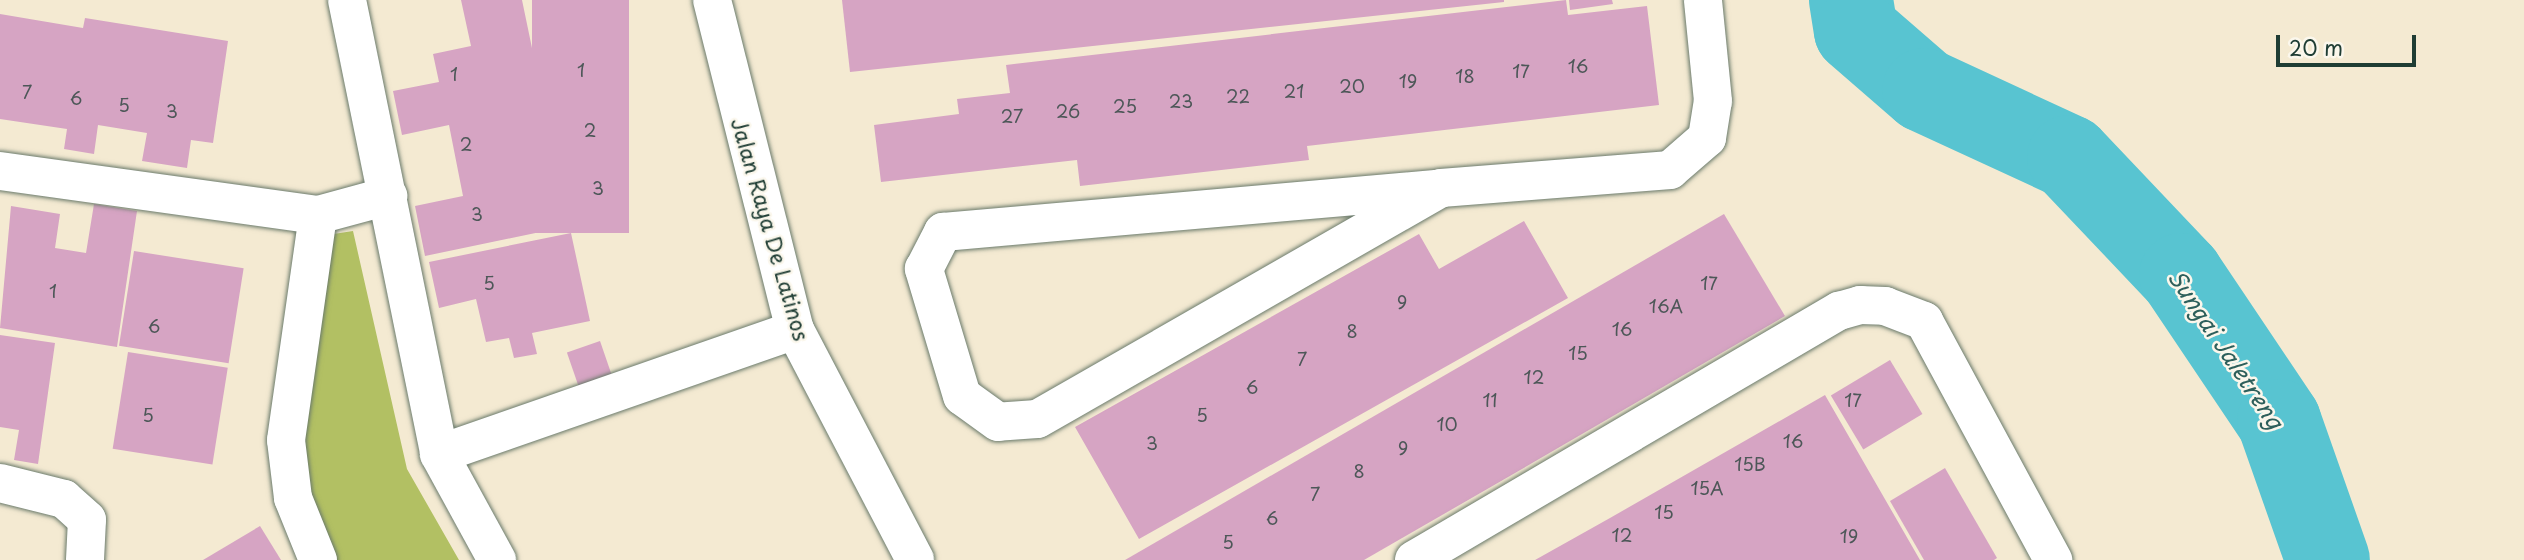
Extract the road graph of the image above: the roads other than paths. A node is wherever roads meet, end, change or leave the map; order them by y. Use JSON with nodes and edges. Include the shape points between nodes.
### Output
{"nodes":[{"id":1,"x":348,"y":0,"type":"edge"},
{"id":2,"x":712,"y":0,"type":"edge"},
{"id":3,"x":1703,"y":0,"type":"edge"},
{"id":4,"x":0,"y":172,"type":"edge"},
{"id":5,"x":1441,"y":188,"type":"junction"},
{"id":6,"x":388,"y":196,"type":"junction"},
{"id":7,"x":318,"y":215,"type":"junction"},
{"id":8,"x":795,"y":330,"type":"junction"},
{"id":9,"x":439,"y":454,"type":"junction"},
{"id":10,"x":0,"y":483,"type":"edge"},
{"id":11,"x":2044,"y":557,"type":"edge"},
{"id":12,"x":85,"y":560,"type":"edge"},
{"id":13,"x":318,"y":560,"type":"edge"},
{"id":14,"x":497,"y":560,"type":"edge"},
{"id":15,"x":915,"y":560,"type":"edge"},
{"id":16,"x":1414,"y":560,"type":"edge"}],
"edges":[{"from":1,"to":6,"type":"street"},
{"from":2,"to":8,"type":"street","name":"Jalan Raya De Latinos"},
{"from":3,"to":5,"type":"street","via":[[1713,101],[1707,138],[1670,170]]},
{"from":4,"to":7,"type":"street"},
{"from":5,"to":5,"type":"street","via":[[943,232],[924,269],[962,396],[998,422],[1037,419]]},
{"from":6,"to":7,"type":"street"},
{"from":6,"to":9,"type":"street"},
{"from":7,"to":13,"type":"street","via":[[286,440],[293,498]]},
{"from":8,"to":9,"type":"street"},
{"from":8,"to":15,"type":"street","name":"Jalan Raya De Latinos"},
{"from":9,"to":14,"type":"street"},
{"from":10,"to":12,"type":"street","via":[[64,499],[87,520]]},
{"from":11,"to":16,"type":"street","via":[[1924,321],[1885,306],[1860,305],[1839,311]]}]}
